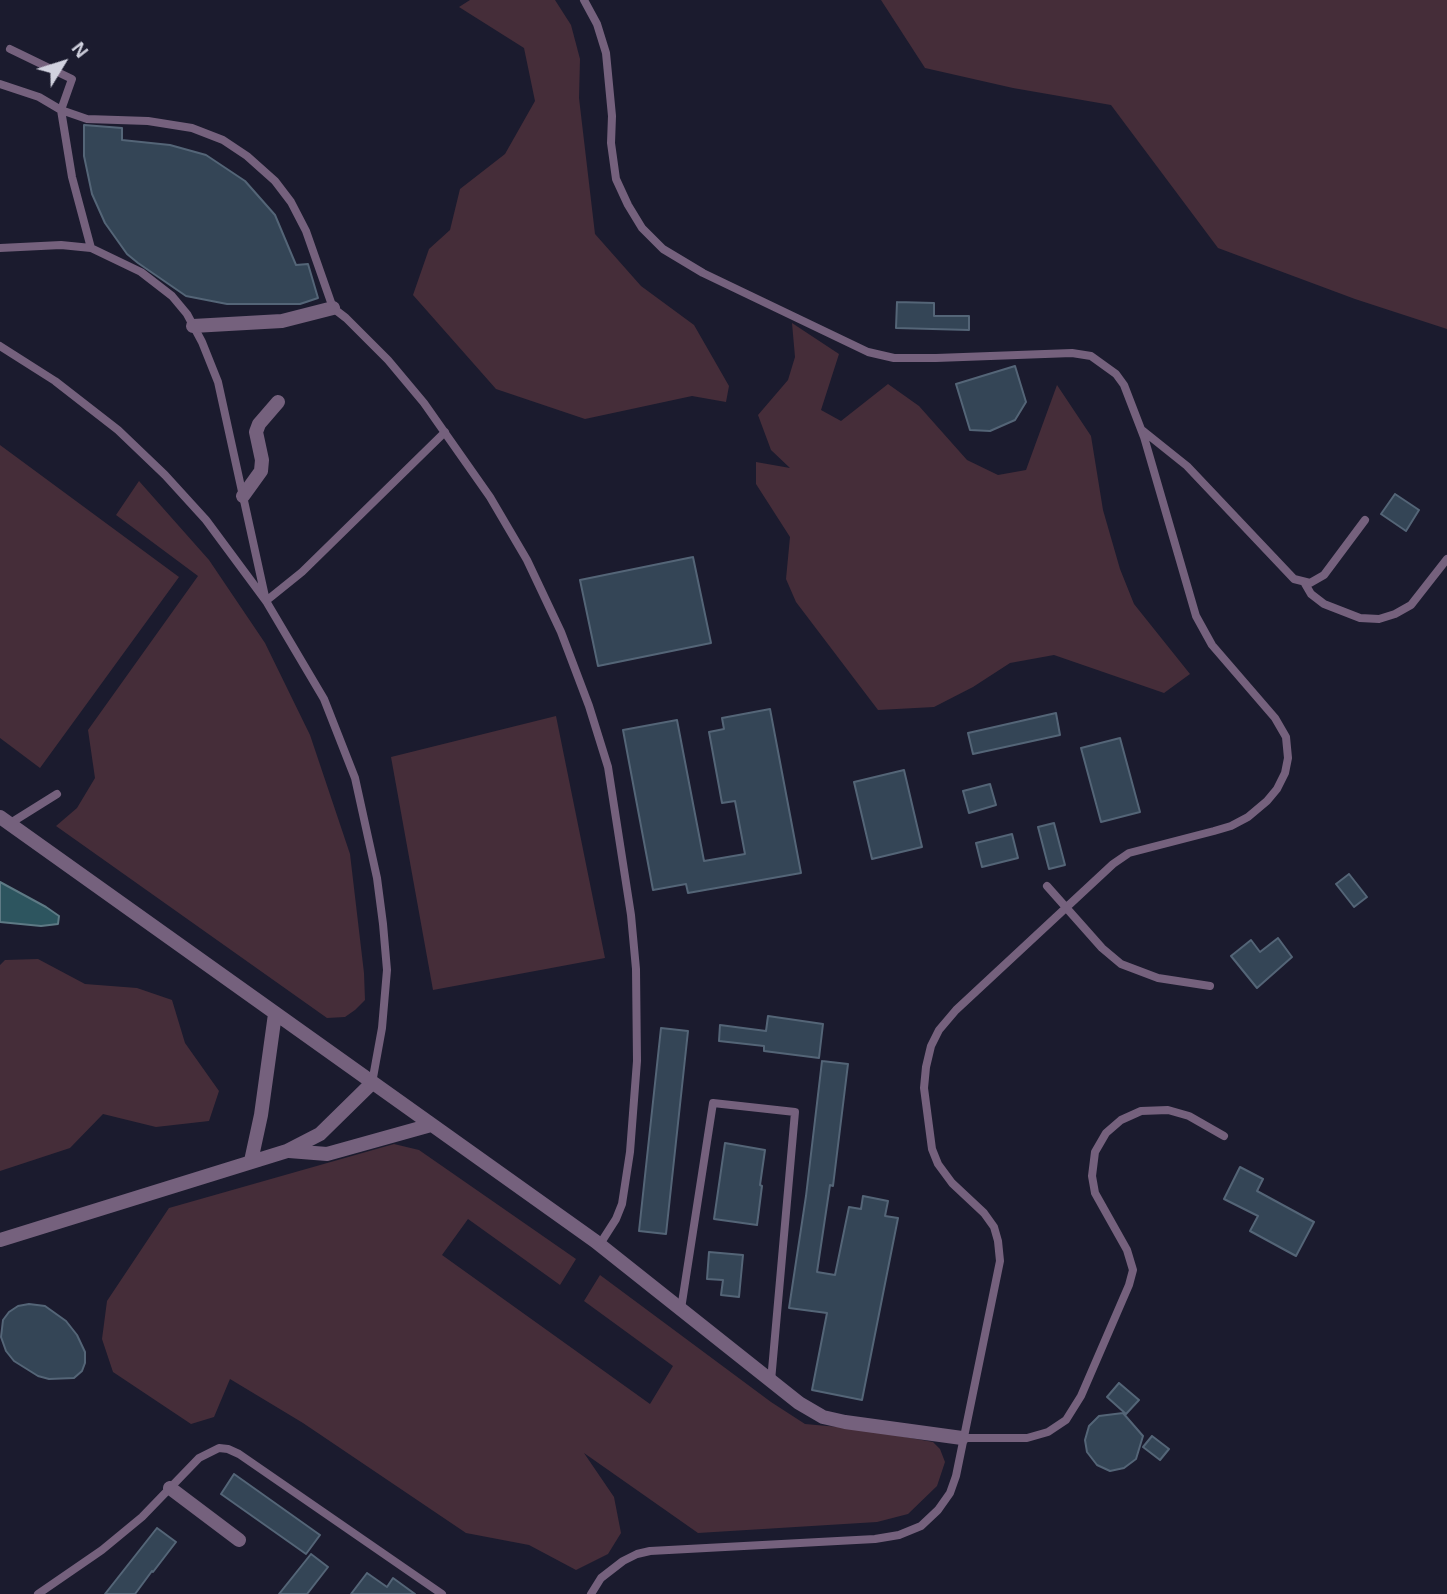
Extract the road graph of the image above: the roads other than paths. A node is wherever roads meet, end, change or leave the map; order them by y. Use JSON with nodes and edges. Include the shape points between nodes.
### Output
{"nodes":[{"id":1,"x":584,"y":0,"type":"edge"},
{"id":2,"x":10,"y":49,"type":"dead end"},
{"id":3,"x":0,"y":84,"type":"edge"},
{"id":4,"x":61,"y":110,"type":"junction"},
{"id":5,"x":0,"y":248,"type":"edge"},
{"id":6,"x":91,"y":248,"type":"junction"},
{"id":7,"x":332,"y":307,"type":"junction"},
{"id":8,"x":193,"y":326,"type":"junction"},
{"id":9,"x":0,"y":346,"type":"edge"},
{"id":10,"x":278,"y":401,"type":"dead end"},
{"id":11,"x":1142,"y":430,"type":"junction"},
{"id":12,"x":445,"y":432,"type":"junction"},
{"id":13,"x":243,"y":496,"type":"junction"},
{"id":14,"x":1365,"y":520,"type":"dead end"},
{"id":15,"x":1447,"y":559,"type":"edge"},
{"id":16,"x":1304,"y":582,"type":"junction"},
{"id":17,"x":266,"y":601,"type":"junction"},
{"id":18,"x":57,"y":794,"type":"dead end"},
{"id":19,"x":4,"y":820,"type":"edge"},
{"id":20,"x":1047,"y":886,"type":"dead end"},
{"id":21,"x":1065,"y":907,"type":"junction"},
{"id":22,"x":1210,"y":986,"type":"dead end"},
{"id":23,"x":275,"y":1014,"type":"junction"},
{"id":24,"x":372,"y":1083,"type":"junction"},
{"id":25,"x":431,"y":1125,"type":"junction"},
{"id":26,"x":1224,"y":1136,"type":"dead end"},
{"id":27,"x":287,"y":1151,"type":"junction"},
{"id":28,"x":251,"y":1161,"type":"junction"},
{"id":29,"x":0,"y":1240,"type":"edge"},
{"id":30,"x":600,"y":1244,"type":"junction"},
{"id":31,"x":681,"y":1309,"type":"junction"},
{"id":32,"x":771,"y":1381,"type":"junction"},
{"id":33,"x":962,"y":1438,"type":"junction"},
{"id":34,"x":170,"y":1488,"type":"junction"},
{"id":35,"x":239,"y":1539,"type":"dead end"},
{"id":36,"x":37,"y":1594,"type":"edge"},
{"id":37,"x":442,"y":1594,"type":"edge"},
{"id":38,"x":591,"y":1594,"type":"edge"}],
"edges":[{"from":1,"to":11,"type":"lane","via":[[606,53],[616,179],[642,228],[663,249],[868,352],[894,358],[1091,356],[1124,385]]},
{"from":2,"to":4,"type":"lane","via":[[72,79]]},
{"from":3,"to":4,"type":"lane"},
{"from":4,"to":6,"type":"lane"},
{"from":4,"to":7,"type":"lane","via":[[87,119],[192,128],[247,156],[291,202]]},
{"from":5,"to":6,"type":"lane"},
{"from":6,"to":8,"type":"lane","via":[[141,272],[172,296]]},
{"from":7,"to":8,"type":"street","via":[[282,321]]},
{"from":7,"to":12,"type":"lane","via":[[388,360]]},
{"from":8,"to":13,"type":"lane","via":[[218,383]]},
{"from":9,"to":17,"type":"lane","via":[[118,430],[165,475],[206,520]]},
{"from":10,"to":13,"type":"street","via":[[256,432],[261,471]]},
{"from":11,"to":16,"type":"lane","via":[[1187,466],[1288,574]]},
{"from":11,"to":21,"type":"lane","via":[[1196,617],[1212,645],[1275,718],[1286,737],[1288,758],[1277,789],[1248,817],[1231,826],[1129,853]]},
{"from":12,"to":17,"type":"lane","via":[[302,572]]},
{"from":12,"to":30,"type":"lane","via":[[490,497],[538,584],[579,677],[608,767],[631,915],[637,1061],[622,1204]]},
{"from":13,"to":17,"type":"lane"},
{"from":14,"to":16,"type":"lane","via":[[1324,575]]},
{"from":15,"to":16,"type":"lane","via":[[1411,605],[1379,618],[1360,618],[1324,604]]},
{"from":17,"to":24,"type":"lane","via":[[324,699],[355,778],[377,878],[387,970]]},
{"from":18,"to":19,"type":"lane"},
{"from":19,"to":23,"type":"street"},
{"from":20,"to":21,"type":"lane"},
{"from":21,"to":22,"type":"lane","via":[[1122,964],[1158,978]]},
{"from":21,"to":33,"type":"lane","via":[[956,1010],[939,1030],[926,1067],[926,1118],[932,1149],[952,1183],[993,1227],[1000,1261]]},
{"from":23,"to":24,"type":"street"},
{"from":23,"to":28,"type":"street"},
{"from":24,"to":25,"type":"street"},
{"from":24,"to":27,"type":"street","via":[[320,1133]]},
{"from":25,"to":27,"type":"street","via":[[327,1154]]},
{"from":25,"to":30,"type":"street"},
{"from":26,"to":33,"type":"lane","via":[[1168,1110],[1141,1111],[1106,1133],[1095,1152],[1095,1193],[1133,1270],[1081,1396],[1066,1420],[1048,1432],[1027,1438]]},
{"from":27,"to":28,"type":"street"},
{"from":28,"to":29,"type":"street"},
{"from":30,"to":31,"type":"street"},
{"from":31,"to":32,"type":"street"},
{"from":31,"to":32,"type":"lane","via":[[713,1103],[795,1112]]},
{"from":32,"to":33,"type":"street","via":[[823,1417]]},
{"from":33,"to":38,"type":"lane","via":[[950,1493],[938,1510],[910,1531],[874,1539],[650,1551],[623,1560],[601,1578]]},
{"from":34,"to":35,"type":"street"},
{"from":34,"to":36,"type":"lane","via":[[102,1550]]},
{"from":34,"to":37,"type":"lane","via":[[208,1452],[228,1449]]}]}
